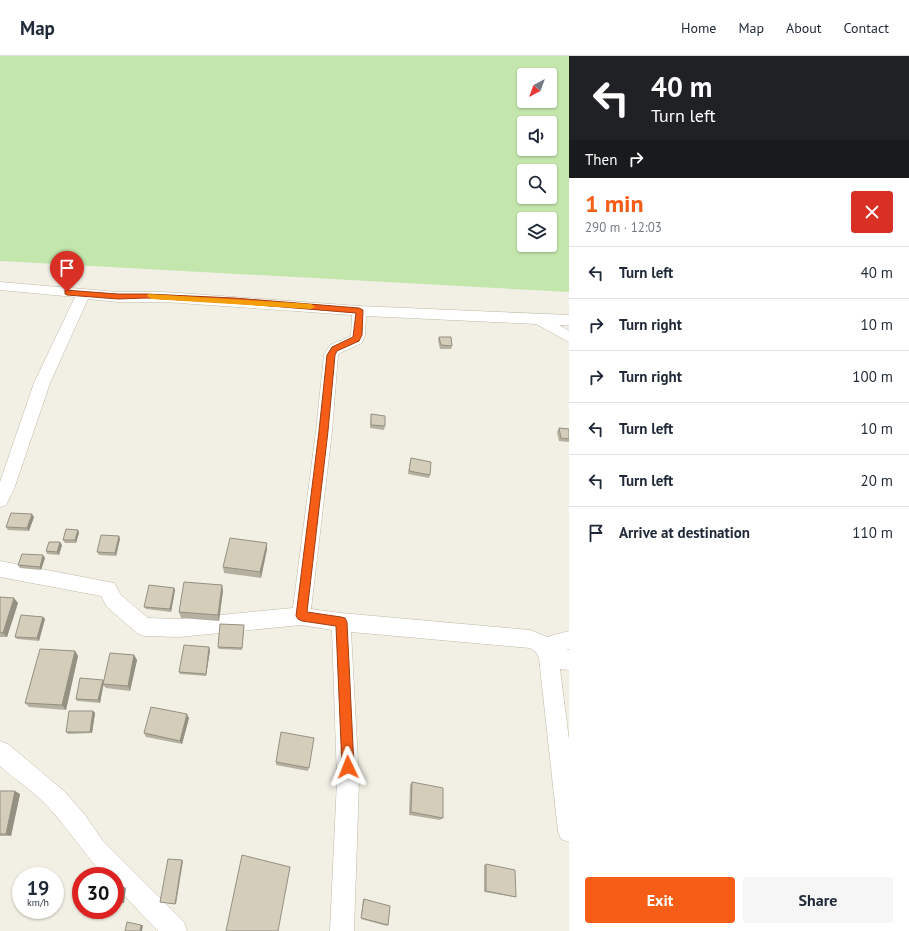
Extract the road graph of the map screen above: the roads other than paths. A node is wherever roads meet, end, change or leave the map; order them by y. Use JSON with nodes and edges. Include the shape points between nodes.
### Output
{"nodes":[{"id":1,"x":0,"y":286,"type":"edge"},
{"id":2,"x":83,"y":294,"type":"junction"},
{"id":3,"x":359,"y":310,"type":"junction"},
{"id":4,"x":539,"y":320,"type":"junction"},
{"id":5,"x":569,"y":320,"type":"edge"},
{"id":6,"x":569,"y":337,"type":"edge"},
{"id":7,"x":0,"y":500,"type":"edge"},
{"id":8,"x":0,"y":569,"type":"edge"},
{"id":9,"x":302,"y":616,"type":"junction"},
{"id":10,"x":341,"y":622,"type":"junction"},
{"id":11,"x":569,"y":640,"type":"edge"},
{"id":12,"x":554,"y":655,"type":"edge"},
{"id":13,"x":0,"y":752,"type":"edge"},
{"id":14,"x":569,"y":831,"type":"edge"},
{"id":15,"x":176,"y":931,"type":"edge"},
{"id":16,"x":342,"y":931,"type":"edge"}],
"edges":[{"from":1,"to":2,"type":"street"},
{"from":2,"to":3,"type":"street"},
{"from":2,"to":7,"type":"street","via":[[42,383]]},
{"from":3,"to":4,"type":"street"},
{"from":3,"to":9,"type":"street","via":[[357,339],[335,349],[331,355]]},
{"from":4,"to":5,"type":"street"},
{"from":4,"to":6,"type":"street"},
{"from":8,"to":9,"type":"street","via":[[107,589],[114,602],[144,627],[179,628]]},
{"from":9,"to":10,"type":"street"},
{"from":10,"to":12,"type":"street","via":[[530,639],[539,642]]},
{"from":10,"to":16,"type":"street","via":[[348,780]]},
{"from":11,"to":12,"type":"street"},
{"from":12,"to":14,"type":"street"},
{"from":13,"to":15,"type":"street","via":[[56,799],[95,848]]}]}
